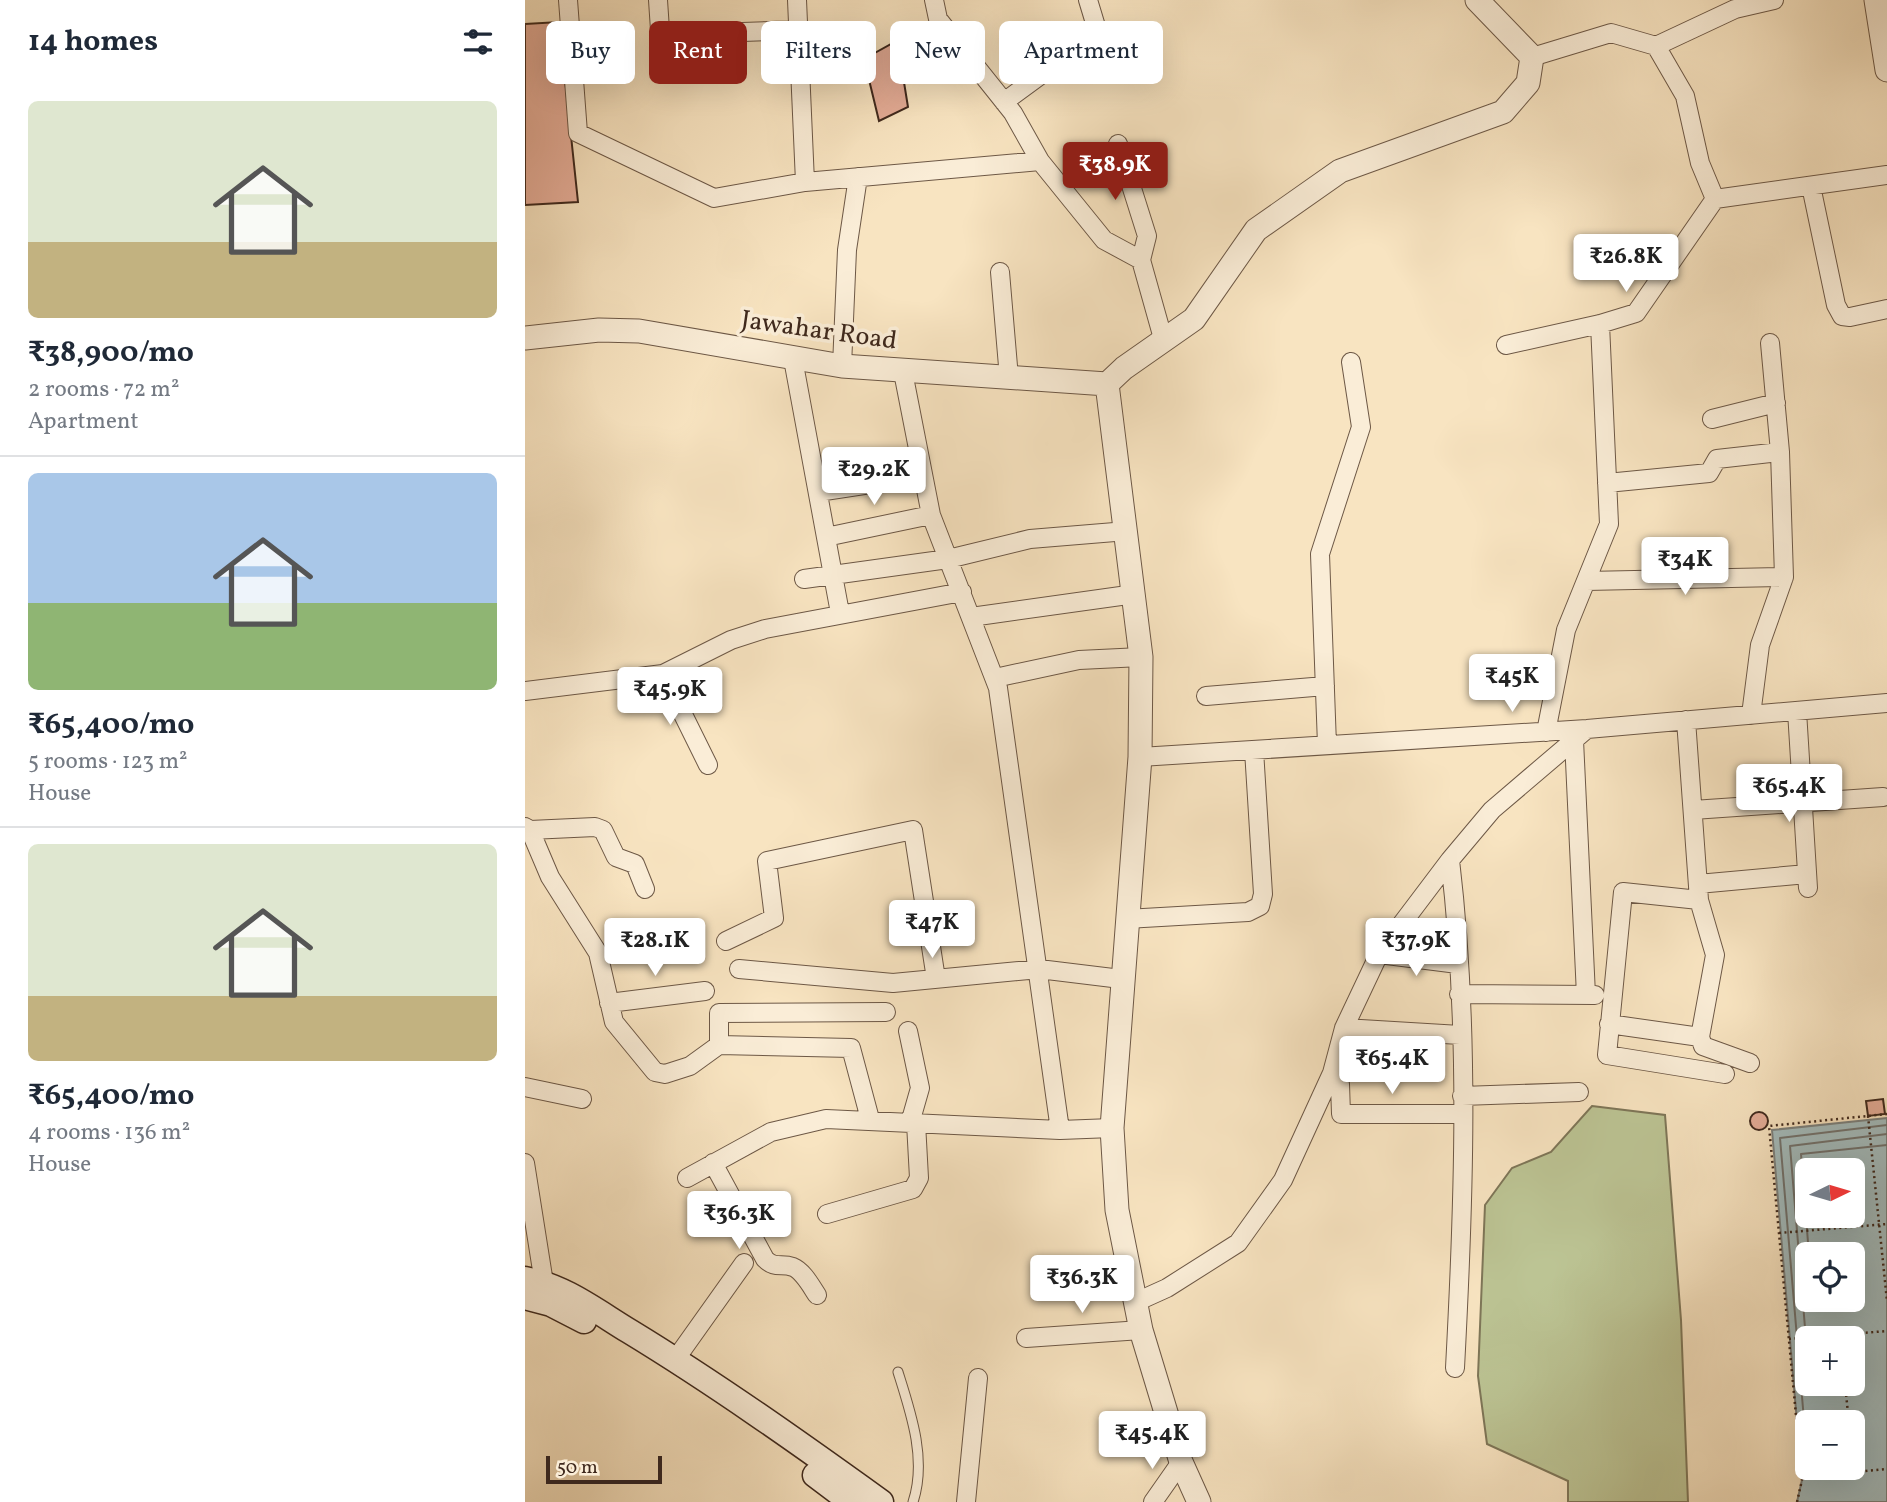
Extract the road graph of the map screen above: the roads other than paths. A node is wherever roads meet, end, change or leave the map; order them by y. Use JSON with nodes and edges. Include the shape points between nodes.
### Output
{"nodes":[{"id":1,"x":568,"y":0,"type":"edge"},
{"id":2,"x":658,"y":0,"type":"edge"},
{"id":3,"x":797,"y":0,"type":"edge"},
{"id":4,"x":934,"y":0,"type":"edge"},
{"id":5,"x":1088,"y":0,"type":"edge"},
{"id":6,"x":1477,"y":0,"type":"edge"},
{"id":7,"x":1774,"y":0,"type":"edge"},
{"id":8,"x":1876,"y":0,"type":"edge"},
{"id":9,"x":659,"y":21,"type":"edge"},
{"id":10,"x":798,"y":21,"type":"edge"},
{"id":11,"x":1656,"y":46,"type":"junction"},
{"id":12,"x":1532,"y":57,"type":"junction"},
{"id":13,"x":1887,"y":70,"type":"edge"},
{"id":14,"x":800,"y":84,"type":"edge"},
{"id":15,"x":1004,"y":102,"type":"junction"},
{"id":16,"x":1118,"y":144,"type":"dead end"},
{"id":17,"x":1040,"y":161,"type":"junction"},
{"id":18,"x":1887,"y":175,"type":"edge"},
{"id":19,"x":858,"y":177,"type":"junction"},
{"id":20,"x":805,"y":182,"type":"junction"},
{"id":21,"x":1811,"y":186,"type":"junction"},
{"id":22,"x":1715,"y":199,"type":"junction"},
{"id":23,"x":1140,"y":260,"type":"junction"},
{"id":24,"x":1000,"y":272,"type":"dead end"},
{"id":25,"x":1887,"y":309,"type":"edge"},
{"id":26,"x":1600,"y":324,"type":"junction"},
{"id":27,"x":525,"y":338,"type":"edge"},
{"id":28,"x":1164,"y":342,"type":"junction"},
{"id":29,"x":1770,"y":343,"type":"dead end"},
{"id":30,"x":1506,"y":345,"type":"dead end"},
{"id":31,"x":793,"y":359,"type":"junction"},
{"id":32,"x":1351,"y":362,"type":"dead end"},
{"id":33,"x":842,"y":366,"type":"junction"},
{"id":34,"x":903,"y":372,"type":"junction"},
{"id":35,"x":1009,"y":377,"type":"junction"},
{"id":36,"x":1107,"y":384,"type":"junction"},
{"id":37,"x":1776,"y":403,"type":"junction"},
{"id":38,"x":1712,"y":419,"type":"dead end"},
{"id":39,"x":1780,"y":452,"type":"junction"},
{"id":40,"x":923,"y":475,"type":"junction"},
{"id":41,"x":1607,"y":483,"type":"junction"},
{"id":42,"x":818,"y":492,"type":"junction"},
{"id":43,"x":930,"y":515,"type":"junction"},
{"id":44,"x":1127,"y":531,"type":"junction"},
{"id":45,"x":826,"y":537,"type":"junction"},
{"id":46,"x":949,"y":559,"type":"junction"},
{"id":47,"x":833,"y":574,"type":"junction"},
{"id":48,"x":1784,"y":577,"type":"junction"},
{"id":49,"x":804,"y":579,"type":"dead end"},
{"id":50,"x":1586,"y":581,"type":"junction"},
{"id":51,"x":962,"y":592,"type":"junction"},
{"id":52,"x":1135,"y":594,"type":"junction"},
{"id":53,"x":840,"y":613,"type":"junction"},
{"id":54,"x":971,"y":617,"type":"junction"},
{"id":55,"x":1141,"y":657,"type":"junction"},
{"id":56,"x":663,"y":674,"type":"junction"},
{"id":57,"x":995,"y":678,"type":"junction"},
{"id":58,"x":1325,"y":686,"type":"junction"},
{"id":59,"x":525,"y":691,"type":"edge"},
{"id":60,"x":1206,"y":696,"type":"dead end"},
{"id":61,"x":1887,"y":703,"type":"edge"},
{"id":62,"x":1797,"y":711,"type":"junction"},
{"id":63,"x":1751,"y":715,"type":"junction"},
{"id":64,"x":1686,"y":720,"type":"junction"},
{"id":65,"x":1546,"y":732,"type":"junction"},
{"id":66,"x":1581,"y":735,"type":"junction"},
{"id":67,"x":1327,"y":745,"type":"junction"},
{"id":68,"x":1254,"y":750,"type":"junction"},
{"id":69,"x":1140,"y":757,"type":"junction"},
{"id":70,"x":708,"y":765,"type":"dead end"},
{"id":71,"x":1882,"y":797,"type":"dead end"},
{"id":72,"x":1803,"y":804,"type":"junction"},
{"id":73,"x":1693,"y":810,"type":"junction"},
{"id":74,"x":527,"y":828,"type":"edge"},
{"id":75,"x":1450,"y":860,"type":"junction"},
{"id":76,"x":645,"y":889,"type":"dead end"},
{"id":77,"x":1699,"y":892,"type":"junction"},
{"id":78,"x":1126,"y":919,"type":"junction"},
{"id":79,"x":726,"y":941,"type":"dead end"},
{"id":80,"x":1379,"y":954,"type":"junction"},
{"id":81,"x":1458,"y":964,"type":"junction"},
{"id":82,"x":1039,"y":968,"type":"junction"},
{"id":83,"x":739,"y":969,"type":"dead end"},
{"id":84,"x":936,"y":979,"type":"junction"},
{"id":85,"x":1121,"y":979,"type":"junction"},
{"id":86,"x":705,"y":991,"type":"dead end"},
{"id":87,"x":1459,"y":994,"type":"junction"},
{"id":88,"x":1586,"y":995,"type":"junction"},
{"id":89,"x":1611,"y":995,"type":"junction"},
{"id":90,"x":609,"y":1003,"type":"junction"},
{"id":91,"x":886,"y":1012,"type":"dead end"},
{"id":92,"x":1609,"y":1024,"type":"junction"},
{"id":93,"x":1344,"y":1028,"type":"junction"},
{"id":94,"x":908,"y":1031,"type":"dead end"},
{"id":95,"x":1460,"y":1035,"type":"junction"},
{"id":96,"x":1700,"y":1037,"type":"junction"},
{"id":97,"x":719,"y":1045,"type":"junction"},
{"id":98,"x":1751,"y":1063,"type":"dead end"},
{"id":99,"x":1332,"y":1073,"type":"junction"},
{"id":100,"x":1725,"y":1074,"type":"dead end"},
{"id":101,"x":525,"y":1087,"type":"edge"},
{"id":102,"x":1579,"y":1092,"type":"dead end"},
{"id":103,"x":1462,"y":1096,"type":"junction"},
{"id":104,"x":582,"y":1099,"type":"dead end"},
{"id":105,"x":1463,"y":1114,"type":"junction"},
{"id":106,"x":870,"y":1119,"type":"junction"},
{"id":107,"x":913,"y":1123,"type":"junction"},
{"id":108,"x":1112,"y":1128,"type":"junction"},
{"id":109,"x":1060,"y":1130,"type":"junction"},
{"id":110,"x":525,"y":1163,"type":"edge"},
{"id":111,"x":713,"y":1163,"type":"junction"},
{"id":112,"x":687,"y":1178,"type":"dead end"},
{"id":113,"x":827,"y":1214,"type":"dead end"},
{"id":114,"x":744,"y":1263,"type":"dead end"},
{"id":115,"x":531,"y":1286,"type":"edge"},
{"id":116,"x":817,"y":1294,"type":"dead end"},
{"id":117,"x":1136,"y":1301,"type":"junction"},
{"id":118,"x":1141,"y":1330,"type":"junction"},
{"id":119,"x":1026,"y":1338,"type":"dead end"},
{"id":120,"x":675,"y":1360,"type":"junction"},
{"id":121,"x":1455,"y":1367,"type":"dead end"},
{"id":122,"x":898,"y":1373,"type":"dead end"},
{"id":123,"x":978,"y":1378,"type":"dead end"},
{"id":124,"x":776,"y":1436,"type":"junction"},
{"id":125,"x":1181,"y":1462,"type":"junction"},
{"id":126,"x":851,"y":1502,"type":"edge"},
{"id":127,"x":881,"y":1502,"type":"edge"},
{"id":128,"x":913,"y":1502,"type":"edge"},
{"id":129,"x":966,"y":1502,"type":"edge"},
{"id":130,"x":1153,"y":1502,"type":"edge"},
{"id":131,"x":1199,"y":1502,"type":"edge"}],
"edges":[{"from":1,"to":20,"type":"street","via":[[577,133],[714,198]]},
{"from":2,"to":9,"type":"street"},
{"from":3,"to":10,"type":"street"},
{"from":4,"to":15,"type":"street","via":[[938,19]]},
{"from":5,"to":15,"type":"street","via":[[1098,33]]},
{"from":6,"to":12,"type":"street"},
{"from":7,"to":11,"type":"street","via":[[1735,9]]},
{"from":8,"to":13,"type":"street"},
{"from":11,"to":12,"type":"street","via":[[1611,33]]},
{"from":11,"to":22,"type":"street","via":[[1685,96],[1700,163]]},
{"from":12,"to":28,"type":"street","via":[[1528,83],[1503,112],[1340,170],[1256,230],[1194,318]]},
{"from":14,"to":20,"type":"street"},
{"from":15,"to":17,"type":"street"},
{"from":16,"to":23,"type":"street","via":[[1147,236]]},
{"from":17,"to":19,"type":"street"},
{"from":17,"to":23,"type":"street","via":[[1104,240]]},
{"from":18,"to":21,"type":"street"},
{"from":19,"to":20,"type":"street"},
{"from":19,"to":33,"type":"street","via":[[846,262]]},
{"from":21,"to":22,"type":"street"},
{"from":21,"to":25,"type":"street","via":[[1836,306],[1842,316]]},
{"from":22,"to":26,"type":"street","via":[[1636,313]]},
{"from":23,"to":28,"type":"street"},
{"from":24,"to":35,"type":"street"},
{"from":26,"to":30,"type":"street"},
{"from":26,"to":41,"type":"street"},
{"from":27,"to":31,"type":"street","name":"Jawahar Road","via":[[639,331]]},
{"from":28,"to":36,"type":"street"},
{"from":29,"to":37,"type":"street"},
{"from":31,"to":33,"type":"street","name":"Jawahar Road"},
{"from":31,"to":42,"type":"street"},
{"from":32,"to":58,"type":"street","via":[[1360,427],[1321,554]]},
{"from":33,"to":34,"type":"street","name":"Jawahar Road"},
{"from":34,"to":35,"type":"street","name":"Jawahar Road"},
{"from":34,"to":40,"type":"street"},
{"from":35,"to":36,"type":"street","name":"Jawahar Road"},
{"from":36,"to":44,"type":"street"},
{"from":37,"to":38,"type":"street"},
{"from":37,"to":39,"type":"street"},
{"from":39,"to":41,"type":"street","via":[[1717,459],[1709,473]]},
{"from":39,"to":48,"type":"street"},
{"from":40,"to":42,"type":"street"},
{"from":40,"to":43,"type":"street"},
{"from":41,"to":50,"type":"street","via":[[1609,524]]},
{"from":42,"to":45,"type":"street"},
{"from":43,"to":45,"type":"street"},
{"from":43,"to":46,"type":"street"},
{"from":44,"to":46,"type":"street","via":[[1030,539]]},
{"from":44,"to":52,"type":"street"},
{"from":45,"to":47,"type":"street"},
{"from":46,"to":47,"type":"street"},
{"from":46,"to":51,"type":"street"},
{"from":47,"to":49,"type":"street"},
{"from":47,"to":53,"type":"street"},
{"from":48,"to":50,"type":"street"},
{"from":48,"to":63,"type":"street","via":[[1760,645]]},
{"from":50,"to":65,"type":"street","via":[[1566,630]]},
{"from":51,"to":53,"type":"street"},
{"from":51,"to":54,"type":"street"},
{"from":52,"to":54,"type":"street"},
{"from":52,"to":55,"type":"street"},
{"from":53,"to":56,"type":"street","via":[[731,640]]},
{"from":54,"to":57,"type":"street"},
{"from":55,"to":57,"type":"street","via":[[1079,660]]},
{"from":55,"to":69,"type":"street"},
{"from":56,"to":59,"type":"street"},
{"from":56,"to":70,"type":"street"},
{"from":57,"to":82,"type":"street"},
{"from":58,"to":60,"type":"street"},
{"from":58,"to":67,"type":"street"},
{"from":61,"to":62,"type":"street"},
{"from":62,"to":63,"type":"street"},
{"from":62,"to":72,"type":"street"},
{"from":63,"to":64,"type":"street"},
{"from":64,"to":66,"type":"street"},
{"from":64,"to":73,"type":"street"},
{"from":65,"to":66,"type":"street"},
{"from":65,"to":67,"type":"street"},
{"from":66,"to":75,"type":"street","via":[[1492,810]]},
{"from":66,"to":88,"type":"street"},
{"from":67,"to":68,"type":"street"},
{"from":68,"to":69,"type":"street"},
{"from":68,"to":78,"type":"street","via":[[1260,906],[1248,912]]},
{"from":69,"to":78,"type":"street"},
{"from":71,"to":72,"type":"street"},
{"from":72,"to":73,"type":"street"},
{"from":72,"to":77,"type":"street","via":[[1807,881]]},
{"from":73,"to":77,"type":"street"},
{"from":74,"to":76,"type":"street","via":[[603,830],[616,857],[635,864]]},
{"from":74,"to":90,"type":"street","via":[[550,877],[598,953]]},
{"from":75,"to":80,"type":"street"},
{"from":75,"to":81,"type":"street"},
{"from":77,"to":89,"type":"street","via":[[1623,892]]},
{"from":77,"to":96,"type":"street","via":[[1715,955]]},
{"from":78,"to":85,"type":"street"},
{"from":79,"to":84,"type":"street","via":[[774,918],[767,861],[913,831]]},
{"from":80,"to":81,"type":"street"},
{"from":80,"to":93,"type":"street"},
{"from":81,"to":87,"type":"street"},
{"from":82,"to":84,"type":"street"},
{"from":82,"to":85,"type":"street"},
{"from":82,"to":109,"type":"street"},
{"from":83,"to":84,"type":"street","via":[[893,983]]},
{"from":85,"to":108,"type":"street"},
{"from":86,"to":90,"type":"street"},
{"from":87,"to":88,"type":"street"},
{"from":87,"to":95,"type":"street"},
{"from":88,"to":89,"type":"street"},
{"from":89,"to":92,"type":"street"},
{"from":90,"to":97,"type":"street","via":[[614,1022],[655,1072],[665,1074],[690,1066]]},
{"from":91,"to":97,"type":"street","via":[[719,1013]]},
{"from":92,"to":96,"type":"street"},
{"from":92,"to":100,"type":"street","via":[[1607,1055]]},
{"from":93,"to":95,"type":"street"},
{"from":93,"to":99,"type":"street"},
{"from":94,"to":107,"type":"street","via":[[920,1088]]},
{"from":95,"to":103,"type":"street"},
{"from":96,"to":98,"type":"street","via":[[1703,1046]]},
{"from":97,"to":106,"type":"street","via":[[851,1048]]},
{"from":99,"to":105,"type":"street","via":[[1340,1084],[1341,1114]]},
{"from":99,"to":117,"type":"street","via":[[1283,1180],[1238,1243],[1167,1288]]},
{"from":101,"to":104,"type":"street"},
{"from":102,"to":103,"type":"street"},
{"from":103,"to":105,"type":"street"},
{"from":105,"to":121,"type":"street","via":[[1465,1174]]},
{"from":106,"to":107,"type":"street"},
{"from":106,"to":111,"type":"street","via":[[798,1123]]},
{"from":107,"to":109,"type":"street"},
{"from":107,"to":113,"type":"street","via":[[919,1178],[913,1189]]},
{"from":108,"to":109,"type":"street"},
{"from":108,"to":117,"type":"street","via":[[1117,1210]]},
{"from":110,"to":115,"type":"street"},
{"from":111,"to":112,"type":"street"},
{"from":111,"to":116,"type":"street","via":[[765,1259],[771,1265],[800,1271]]},
{"from":114,"to":120,"type":"street"},
{"from":115,"to":120,"type":"main road","via":[[560,1289]]},
{"from":115,"to":124,"type":"main road"},
{"from":117,"to":118,"type":"street"},
{"from":118,"to":119,"type":"street"},
{"from":118,"to":125,"type":"street"},
{"from":120,"to":124,"type":"main road"},
{"from":122,"to":128,"type":"lane","via":[[915,1433],[918,1475]]},
{"from":123,"to":129,"type":"street"},
{"from":124,"to":126,"type":"main road"},
{"from":124,"to":127,"type":"main road"},
{"from":125,"to":130,"type":"street"},
{"from":125,"to":131,"type":"street"}]}
